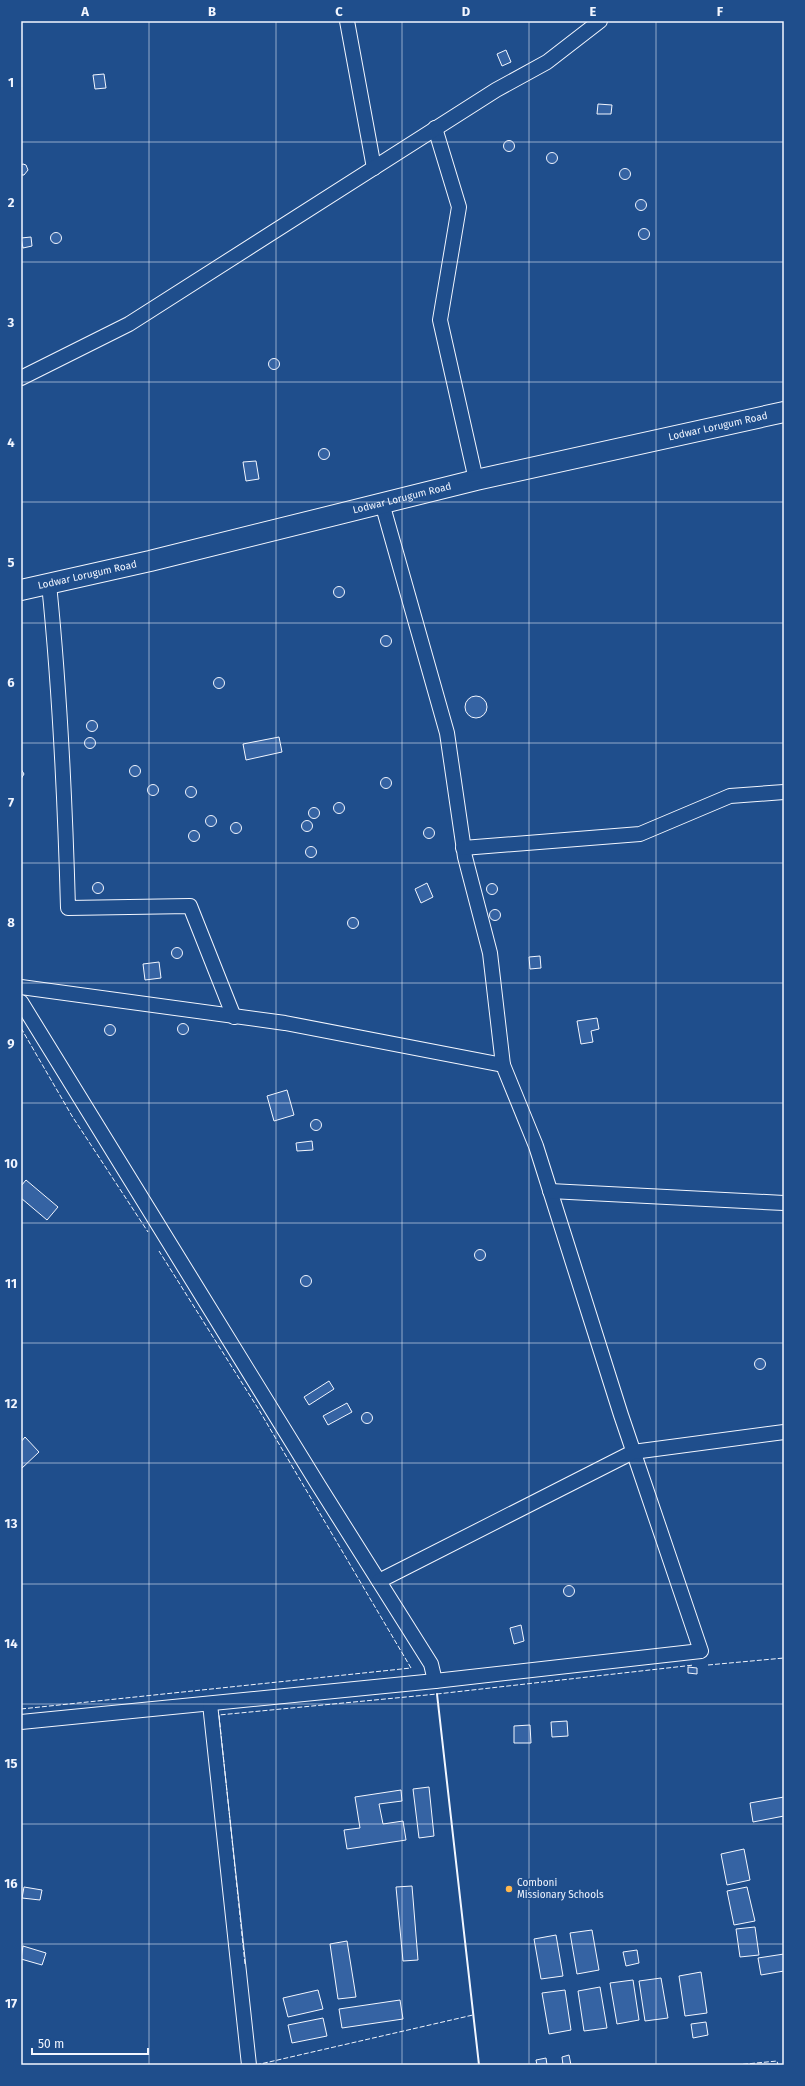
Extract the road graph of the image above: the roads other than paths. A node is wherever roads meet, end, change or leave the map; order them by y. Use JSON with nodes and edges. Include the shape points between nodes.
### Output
{"nodes":[{"id":1,"x":347,"y":21,"type":"edge"},
{"id":2,"x":600,"y":21,"type":"edge"},
{"id":3,"x":435,"y":128,"type":"junction"},
{"id":4,"x":374,"y":168,"type":"junction"},
{"id":5,"x":21,"y":378,"type":"edge"},
{"id":6,"x":784,"y":412,"type":"edge"},
{"id":7,"x":476,"y":480,"type":"junction"},
{"id":8,"x":382,"y":503,"type":"junction"},
{"id":9,"x":49,"y":584,"type":"junction"},
{"id":10,"x":21,"y":590,"type":"edge"},
{"id":11,"x":784,"y":792,"type":"edge"},
{"id":12,"x":463,"y":848,"type":"junction"},
{"id":13,"x":21,"y":987,"type":"edge"},
{"id":14,"x":21,"y":1002,"type":"edge"},
{"id":15,"x":234,"y":1016,"type":"junction"},
{"id":16,"x":503,"y":1065,"type":"junction"},
{"id":17,"x":550,"y":1191,"type":"junction"},
{"id":18,"x":784,"y":1203,"type":"edge"},
{"id":19,"x":784,"y":1432,"type":"edge"},
{"id":20,"x":633,"y":1452,"type":"junction"},
{"id":21,"x":379,"y":1581,"type":"junction"},
{"id":22,"x":435,"y":1681,"type":"junction"},
{"id":23,"x":210,"y":1704,"type":"junction"},
{"id":24,"x":21,"y":1722,"type":"edge"},
{"id":25,"x":249,"y":2065,"type":"edge"}],
"edges":[{"from":1,"to":4,"type":"street"},
{"from":2,"to":3,"type":"street","via":[[547,62]]},
{"from":3,"to":4,"type":"street"},
{"from":3,"to":7,"type":"street","via":[[459,207],[440,320]]},
{"from":4,"to":5,"type":"street","via":[[129,324]]},
{"from":6,"to":7,"type":"main road","name":"Lodwar Lorugum Road"},
{"from":7,"to":8,"type":"main road","name":"Lodwar Lorugum Road"},
{"from":8,"to":9,"type":"main road","name":"Lodwar Lorugum Road"},
{"from":8,"to":12,"type":"street","via":[[447,733]]},
{"from":9,"to":10,"type":"main road","name":"Lodwar Lorugum Road"},
{"from":9,"to":15,"type":"street","via":[[58,677],[68,908],[190,906]]},
{"from":11,"to":12,"type":"street","via":[[730,796],[640,834]]},
{"from":12,"to":16,"type":"street","via":[[490,953]]},
{"from":13,"to":15,"type":"street"},
{"from":14,"to":21,"type":"street"},
{"from":15,"to":16,"type":"street","via":[[285,1023]]},
{"from":16,"to":17,"type":"street","via":[[536,1146]]},
{"from":17,"to":18,"type":"street"},
{"from":17,"to":20,"type":"street"},
{"from":19,"to":20,"type":"street"},
{"from":20,"to":21,"type":"street"},
{"from":20,"to":22,"type":"street","via":[[701,1651]]},
{"from":21,"to":22,"type":"street","via":[[431,1664]]},
{"from":22,"to":23,"type":"street"},
{"from":23,"to":24,"type":"street"},
{"from":23,"to":25,"type":"street"}]}
